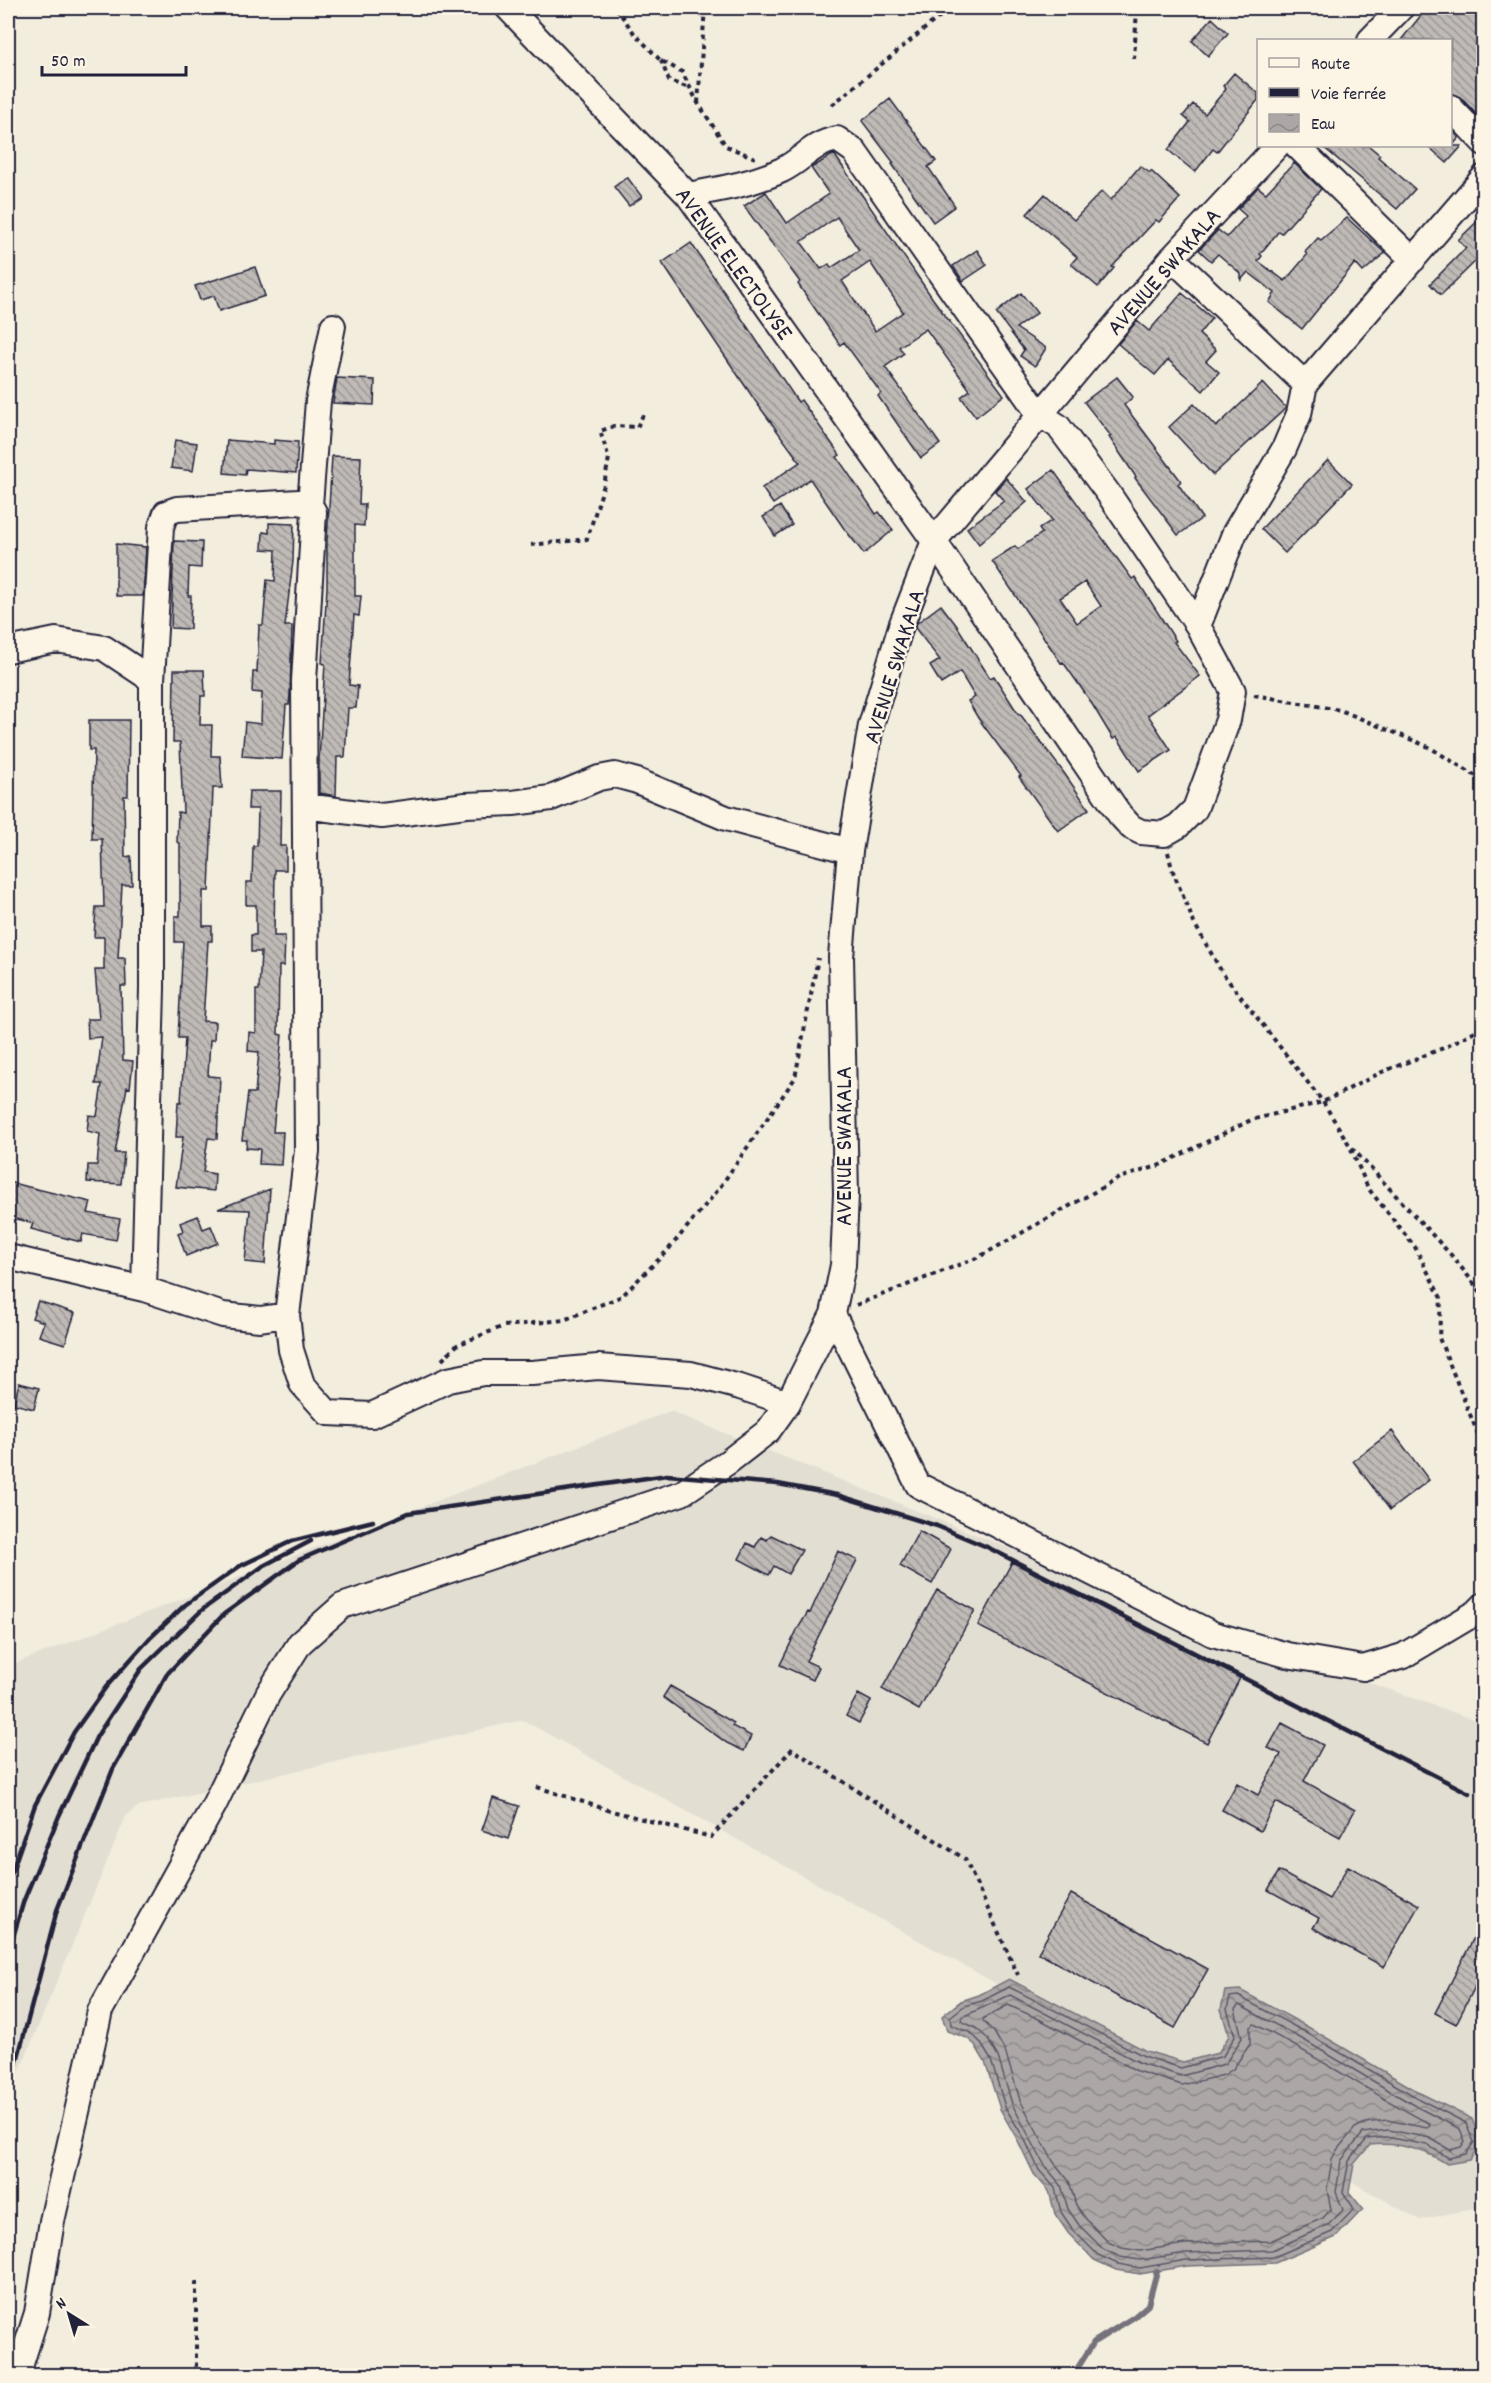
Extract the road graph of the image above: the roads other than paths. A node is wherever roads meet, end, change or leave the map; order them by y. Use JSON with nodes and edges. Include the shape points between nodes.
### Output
{"nodes":[{"id":1,"x":508,"y":8,"type":"edge"},
{"id":2,"x":1401,"y":8,"type":"edge"},
{"id":3,"x":1380,"y":37,"type":"edge"},
{"id":4,"x":1452,"y":109,"type":"edge"},
{"id":5,"x":1484,"y":143,"type":"edge"},
{"id":6,"x":1276,"y":147,"type":"edge"},
{"id":7,"x":1298,"y":147,"type":"edge"},
{"id":8,"x":1484,"y":177,"type":"edge"},
{"id":9,"x":688,"y":195,"type":"junction"},
{"id":10,"x":1172,"y":258,"type":"junction"},
{"id":11,"x":1413,"y":261,"type":"junction"},
{"id":12,"x":333,"y":326,"type":"dead end"},
{"id":13,"x":1305,"y":384,"type":"junction"},
{"id":14,"x":1039,"y":414,"type":"junction"},
{"id":15,"x":310,"y":506,"type":"junction"},
{"id":16,"x":934,"y":541,"type":"junction"},
{"id":17,"x":1198,"y":626,"type":"junction"},
{"id":18,"x":8,"y":650,"type":"edge"},
{"id":19,"x":152,"y":680,"type":"junction"},
{"id":20,"x":305,"y":806,"type":"junction"},
{"id":21,"x":850,"y":851,"type":"junction"},
{"id":22,"x":8,"y":1257,"type":"edge"},
{"id":23,"x":144,"y":1289,"type":"junction"},
{"id":24,"x":833,"y":1314,"type":"junction"},
{"id":25,"x":287,"y":1315,"type":"junction"},
{"id":26,"x":788,"y":1403,"type":"junction"},
{"id":27,"x":1484,"y":1605,"type":"edge"},
{"id":28,"x":17,"y":2376,"type":"edge"}],
"edges":[{"from":1,"to":9,"type":"street","name":"AVENUE ELECTOLYSE"},
{"from":2,"to":3,"type":"street"},
{"from":4,"to":5,"type":"street"},
{"from":6,"to":10,"type":"street","name":"AVENUE SWAKALA"},
{"from":7,"to":11,"type":"street"},
{"from":8,"to":11,"type":"street"},
{"from":9,"to":14,"type":"street","via":[[740,186],[784,169],[821,142],[837,139],[854,152]]},
{"from":9,"to":16,"type":"street","name":"AVENUE ELECTOLYSE"},
{"from":10,"to":13,"type":"street"},
{"from":10,"to":14,"type":"street","name":"AVENUE SWAKALA"},
{"from":11,"to":13,"type":"street"},
{"from":12,"to":15,"type":"street","via":[[318,401]]},
{"from":13,"to":17,"type":"street","via":[[1299,414],[1284,449],[1235,532]]},
{"from":14,"to":16,"type":"street","name":"AVENUE SWAKALA"},
{"from":14,"to":17,"type":"street","via":[[1058,426],[1077,450]]},
{"from":15,"to":19,"type":"street","via":[[288,502],[166,513]]},
{"from":15,"to":20,"type":"street","via":[[314,512],[304,681]]},
{"from":16,"to":17,"type":"street","name":"AVENUE ELECTOLYSE","via":[[1120,816],[1141,832],[1164,834],[1195,809],[1228,720],[1233,692]]},
{"from":16,"to":21,"type":"street","name":"AVENUE SWAKALA","via":[[901,626],[871,725]]},
{"from":18,"to":19,"type":"street","via":[[56,640],[104,648]]},
{"from":19,"to":23,"type":"street","via":[[152,989]]},
{"from":20,"to":21,"type":"street","via":[[382,816],[513,803],[551,798],[615,775],[726,818]]},
{"from":20,"to":25,"type":"street","via":[[307,1151]]},
{"from":21,"to":24,"type":"street","name":"AVENUE SWAKALA","via":[[841,957],[846,1194],[843,1264]]},
{"from":22,"to":23,"type":"street"},
{"from":23,"to":25,"type":"street","via":[[223,1315],[260,1319]]},
{"from":24,"to":26,"type":"street","name":"AVENUE SWAKALA"},
{"from":24,"to":27,"type":"street","via":[[918,1485],[1213,1634],[1287,1655],[1363,1668],[1403,1656]]},
{"from":25,"to":26,"type":"street","via":[[291,1350],[302,1384],[328,1413],[372,1414],[448,1380],[483,1373],[598,1367],[691,1374]]},
{"from":26,"to":28,"type":"street","name":"AVENUE SWAKALA","via":[[768,1431],[682,1493],[342,1606],[300,1643],[268,1694],[214,1805],[100,2011],[55,2211],[37,2313]]}]}
